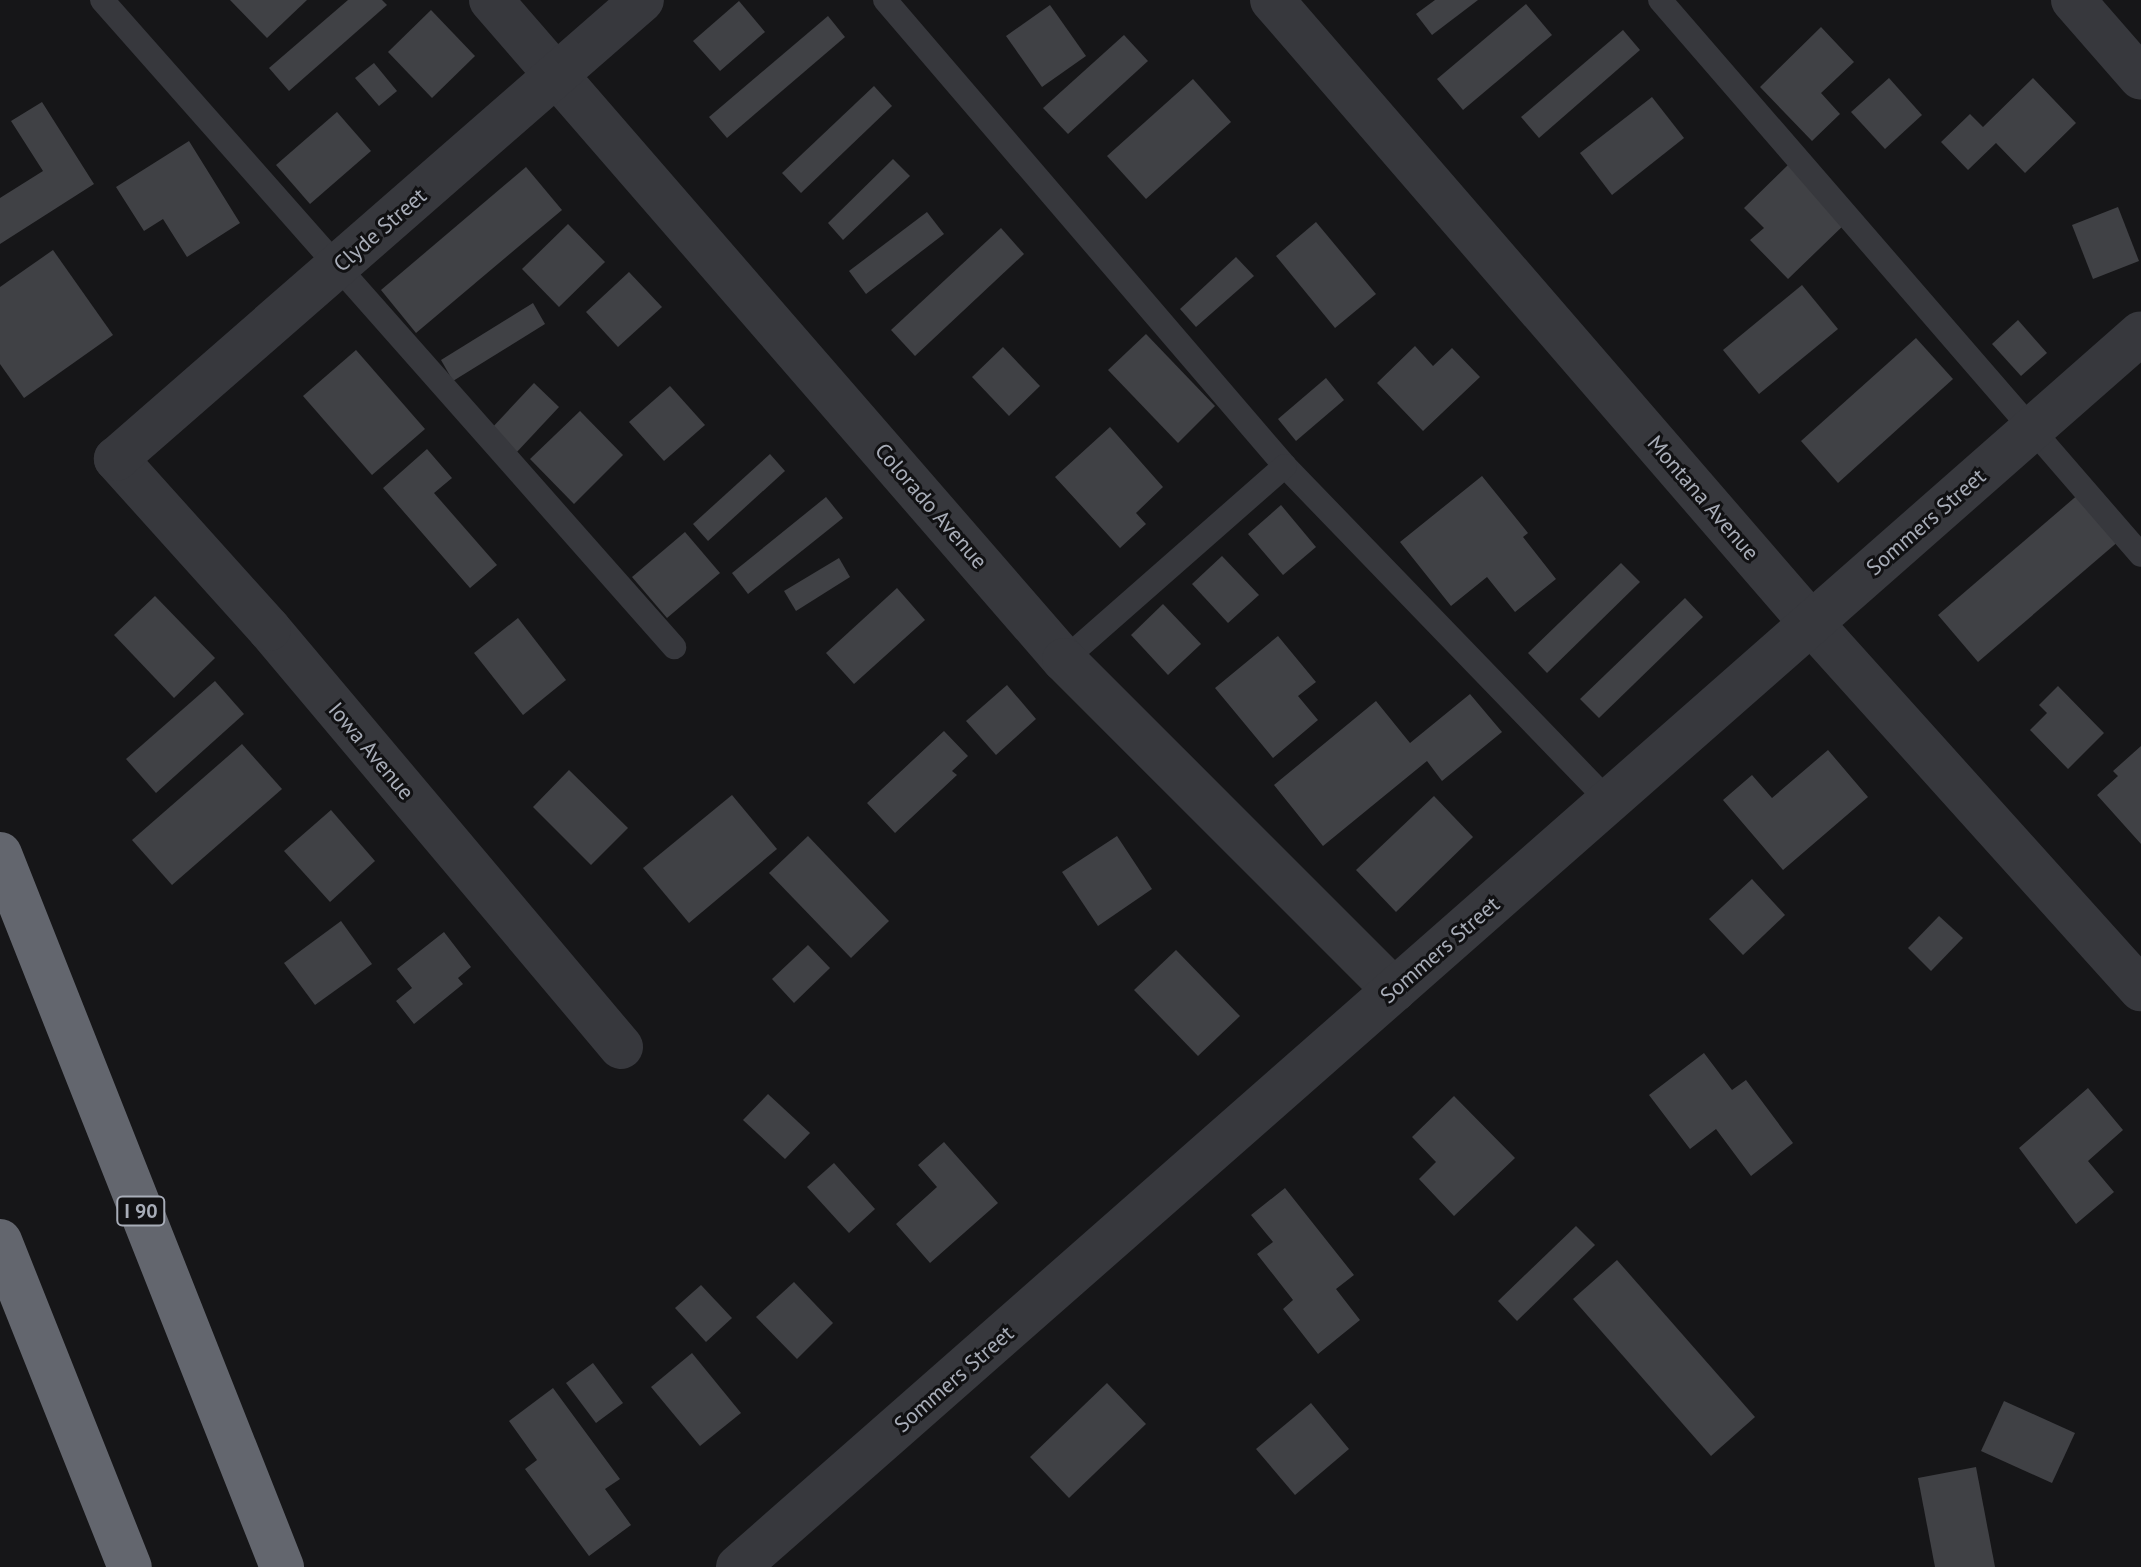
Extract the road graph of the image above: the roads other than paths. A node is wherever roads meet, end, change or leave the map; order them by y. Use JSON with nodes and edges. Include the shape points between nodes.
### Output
{"nodes":[{"id":1,"x":102,"y":0,"type":"edge"},
{"id":2,"x":491,"y":0,"type":"edge"},
{"id":3,"x":642,"y":0,"type":"edge"},
{"id":4,"x":885,"y":0,"type":"edge"},
{"id":5,"x":1272,"y":0,"type":"edge"},
{"id":6,"x":1660,"y":0,"type":"edge"},
{"id":7,"x":2073,"y":0,"type":"edge"},
{"id":8,"x":559,"y":75,"type":"junction"},
{"id":9,"x":2141,"y":78,"type":"edge"},
{"id":10,"x":339,"y":266,"type":"junction"},
{"id":11,"x":2141,"y":333,"type":"edge"},
{"id":12,"x":2030,"y":430,"type":"junction"},
{"id":13,"x":116,"y":459,"type":"joint"},
{"id":14,"x":1285,"y":466,"type":"junction"},
{"id":15,"x":2141,"y":555,"type":"edge"},
{"id":16,"x":1811,"y":623,"type":"junction"},
{"id":17,"x":674,"y":647,"type":"dead end"},
{"id":18,"x":1064,"y":660,"type":"junction"},
{"id":19,"x":1609,"y":801,"type":"junction"},
{"id":20,"x":0,"y":854,"type":"edge"},
{"id":21,"x":2141,"y":989,"type":"edge"},
{"id":22,"x":1394,"y":990,"type":"junction"},
{"id":23,"x":621,"y":1047,"type":"dead end"},
{"id":24,"x":0,"y":1241,"type":"edge"},
{"id":25,"x":130,"y":1567,"type":"edge"},
{"id":26,"x":282,"y":1567,"type":"edge"},
{"id":27,"x":738,"y":1567,"type":"edge"}],
"edges":[{"from":1,"to":10,"type":"lane"},
{"from":2,"to":8,"type":"street","name":"Colorado Avenue"},
{"from":3,"to":8,"type":"street","name":"Clyde Street"},
{"from":4,"to":14,"type":"lane"},
{"from":5,"to":16,"type":"street","name":"Montana Avenue"},
{"from":6,"to":12,"type":"lane"},
{"from":7,"to":9,"type":"street"},
{"from":8,"to":10,"type":"street","name":"Clyde Street"},
{"from":8,"to":18,"type":"street","name":"Colorado Avenue"},
{"from":10,"to":13,"type":"street","name":"Clyde Street"},
{"from":10,"to":17,"type":"lane"},
{"from":11,"to":12,"type":"street","name":"Sommers Street"},
{"from":12,"to":15,"type":"lane"},
{"from":12,"to":16,"type":"street","name":"Sommers Street"},
{"from":13,"to":23,"type":"street","name":"Iowa Avenue","via":[[269,629]]},
{"from":14,"to":18,"type":"lane"},
{"from":14,"to":19,"type":"lane"},
{"from":16,"to":19,"type":"street","name":"Sommers Street"},
{"from":16,"to":21,"type":"street","name":"Montana Avenue"},
{"from":18,"to":22,"type":"street","name":"Colorado Avenue"},
{"from":19,"to":22,"type":"street","name":"Sommers Street"},
{"from":20,"to":26,"type":"highway","number":"I 90"},
{"from":22,"to":27,"type":"street","name":"Sommers Street"},
{"from":24,"to":25,"type":"highway"}]}
